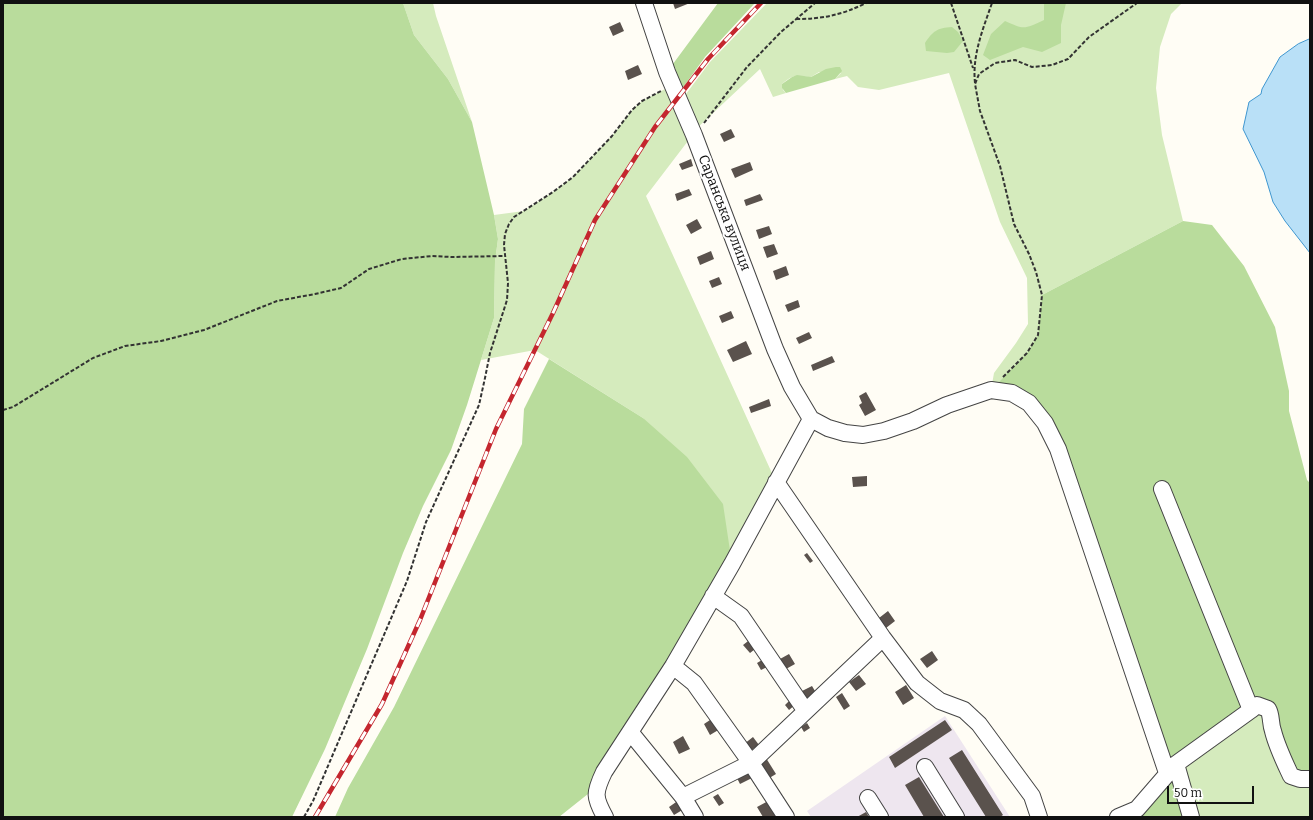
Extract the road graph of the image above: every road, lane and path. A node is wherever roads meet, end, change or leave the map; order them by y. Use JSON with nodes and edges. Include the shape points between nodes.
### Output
{"nodes":[{"id":1,"x":644,"y":3,"type":"edge"},
{"id":2,"x":815,"y":3,"type":"edge"},
{"id":3,"x":866,"y":3,"type":"edge"},
{"id":4,"x":951,"y":3,"type":"edge"},
{"id":5,"x":992,"y":3,"type":"edge"},
{"id":6,"x":1137,"y":3,"type":"edge"},
{"id":7,"x":796,"y":19,"type":"junction"},
{"id":8,"x":974,"y":69,"type":"junction"},
{"id":9,"x":975,"y":84,"type":"junction"},
{"id":10,"x":672,"y":85,"type":"junction"},
{"id":11,"x":694,"y":135,"type":"junction"},
{"id":12,"x":505,"y":256,"type":"junction"},
{"id":13,"x":991,"y":390,"type":"junction"},
{"id":14,"x":3,"y":410,"type":"edge"},
{"id":15,"x":811,"y":419,"type":"junction"},
{"id":16,"x":776,"y":482,"type":"junction"},
{"id":17,"x":1162,"y":489,"type":"dead end"},
{"id":18,"x":713,"y":596,"type":"junction"},
{"id":19,"x":884,"y":638,"type":"junction"},
{"id":20,"x":673,"y":666,"type":"junction"},
{"id":21,"x":806,"y":710,"type":"junction"},
{"id":22,"x":1251,"y":710,"type":"junction"},
{"id":23,"x":630,"y":733,"type":"junction"},
{"id":24,"x":750,"y":763,"type":"junction"},
{"id":25,"x":925,"y":767,"type":"dead end"},
{"id":26,"x":1171,"y":768,"type":"junction"},
{"id":27,"x":1310,"y":780,"type":"edge"},
{"id":28,"x":683,"y":796,"type":"junction"},
{"id":29,"x":868,"y":798,"type":"dead end"},
{"id":30,"x":304,"y":817,"type":"edge"},
{"id":31,"x":605,"y":817,"type":"edge"},
{"id":32,"x":695,"y":817,"type":"edge"},
{"id":33,"x":786,"y":817,"type":"edge"},
{"id":34,"x":880,"y":817,"type":"edge"},
{"id":35,"x":956,"y":817,"type":"edge"},
{"id":36,"x":1040,"y":817,"type":"edge"},
{"id":37,"x":1118,"y":817,"type":"edge"},
{"id":38,"x":1191,"y":817,"type":"edge"}],
"edges":[{"from":1,"to":10,"type":"street","name":"Саранська вулиця"},
{"from":2,"to":7,"type":"path"},
{"from":3,"to":7,"type":"path","via":[[852,10],[819,19]]},
{"from":4,"to":8,"type":"path"},
{"from":5,"to":8,"type":"path","via":[[978,43]]},
{"from":6,"to":9,"type":"path","via":[[1089,37],[1068,59],[1052,65],[1039,66],[1015,60],[995,63],[979,74]]},
{"from":7,"to":11,"type":"path","via":[[747,67]]},
{"from":8,"to":9,"type":"path"},
{"from":9,"to":13,"type":"path","via":[[980,111],[1000,166],[1014,224],[1034,266],[1042,295],[1038,334],[1027,353]]},
{"from":10,"to":11,"type":"street","name":"Саранська вулиця"},
{"from":10,"to":12,"type":"path","via":[[647,98],[632,110],[612,136],[573,177],[514,217],[505,234]]},
{"from":11,"to":15,"type":"street","name":"Саранська вулиця","via":[[775,349],[792,387]]},
{"from":12,"to":14,"type":"path","via":[[432,256],[402,259],[369,269],[341,288],[277,301],[204,330],[161,341],[125,346],[93,358],[13,407]]},
{"from":12,"to":30,"type":"path","via":[[507,300],[490,353],[479,405],[426,522],[407,581]]},
{"from":13,"to":15,"type":"street","via":[[947,405],[913,421],[863,436],[828,428]]},
{"from":13,"to":26,"type":"street","via":[[1012,393],[1029,403],[1045,423],[1058,448]]},
{"from":15,"to":16,"type":"street"},
{"from":16,"to":18,"type":"street"},
{"from":16,"to":19,"type":"street"},
{"from":17,"to":22,"type":"street"},
{"from":18,"to":20,"type":"street"},
{"from":18,"to":21,"type":"street","via":[[741,616]]},
{"from":19,"to":21,"type":"street"},
{"from":19,"to":36,"type":"street","via":[[917,683],[940,700],[964,710],[979,724],[1032,796]]},
{"from":20,"to":23,"type":"street"},
{"from":20,"to":24,"type":"street","via":[[694,683]]},
{"from":21,"to":24,"type":"street"},
{"from":22,"to":26,"type":"street"},
{"from":22,"to":27,"type":"street","via":[[1257,705],[1268,708],[1272,729],[1291,776]]},
{"from":23,"to":28,"type":"street"},
{"from":23,"to":31,"type":"street","via":[[604,772],[598,786],[596,801]]},
{"from":24,"to":28,"type":"street"},
{"from":24,"to":33,"type":"street"},
{"from":25,"to":35,"type":"street"},
{"from":26,"to":37,"type":"street","via":[[1137,809]]},
{"from":26,"to":38,"type":"street"},
{"from":28,"to":32,"type":"street"},
{"from":29,"to":34,"type":"street"}]}
